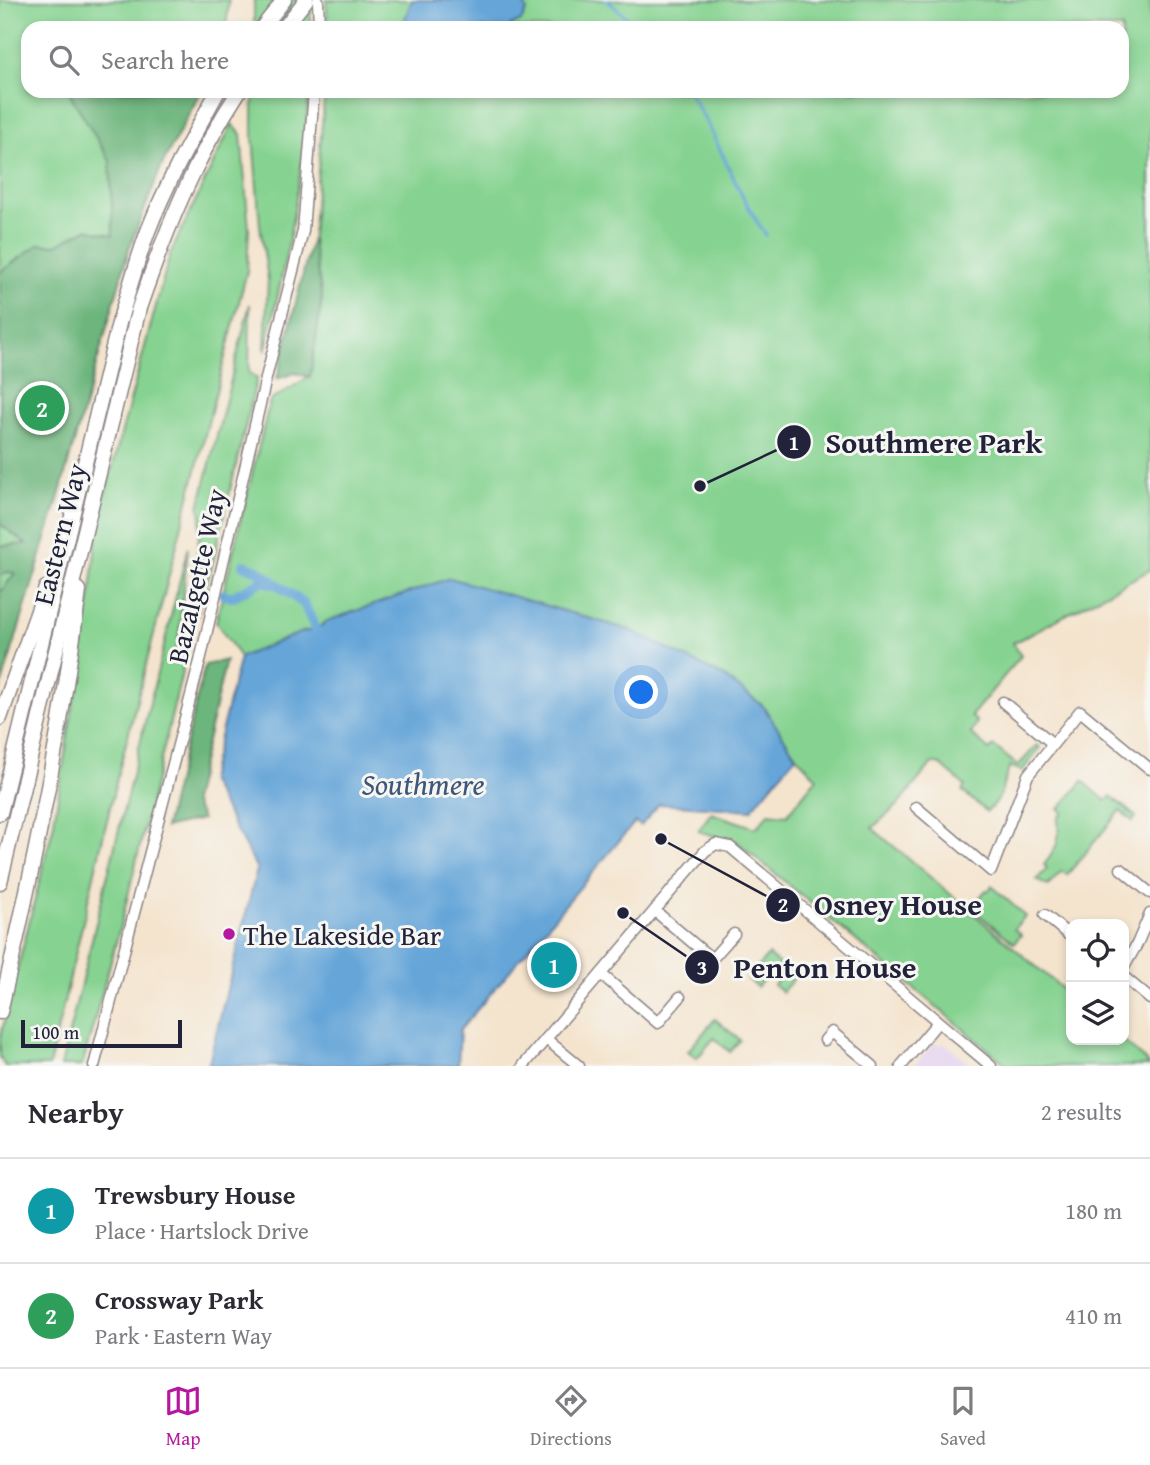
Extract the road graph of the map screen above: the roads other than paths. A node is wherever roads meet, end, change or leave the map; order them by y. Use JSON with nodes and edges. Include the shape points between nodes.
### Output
{"nodes":[{"id":1,"x":284,"y":0,"type":"edge"},
{"id":2,"x":306,"y":0,"type":"edge"},
{"id":3,"x":318,"y":0,"type":"edge"},
{"id":4,"x":267,"y":21,"type":"edge"},
{"id":5,"x":290,"y":21,"type":"edge"},
{"id":6,"x":319,"y":21,"type":"edge"},
{"id":7,"x":214,"y":98,"type":"edge"},
{"id":8,"x":235,"y":98,"type":"edge"},
{"id":9,"x":313,"y":98,"type":"edge"},
{"id":10,"x":69,"y":528,"type":"junction"},
{"id":11,"x":85,"y":530,"type":"junction"},
{"id":12,"x":1003,"y":702,"type":"dead end"},
{"id":13,"x":0,"y":718,"type":"edge"},
{"id":14,"x":1053,"y":744,"type":"junction"},
{"id":15,"x":1150,"y":769,"type":"edge"},
{"id":16,"x":916,"y":807,"type":"dead end"},
{"id":17,"x":0,"y":813,"type":"edge"},
{"id":18,"x":1121,"y":869,"type":"dead end"},
{"id":19,"x":0,"y":882,"type":"edge"},
{"id":20,"x":1150,"y":893,"type":"edge"},
{"id":21,"x":654,"y":911,"type":"junction"},
{"id":22,"x":1150,"y":914,"type":"edge"},
{"id":23,"x":1045,"y":915,"type":"dead end"},
{"id":24,"x":1066,"y":933,"type":"edge"},
{"id":25,"x":734,"y":934,"type":"dead end"},
{"id":26,"x":1129,"y":958,"type":"edge"},
{"id":27,"x":601,"y":974,"type":"junction"},
{"id":28,"x":1129,"y":981,"type":"edge"},
{"id":29,"x":680,"y":997,"type":"dead end"},
{"id":30,"x":1150,"y":999,"type":"edge"},
{"id":31,"x":0,"y":1012,"type":"edge"},
{"id":32,"x":938,"y":1021,"type":"junction"},
{"id":33,"x":546,"y":1039,"type":"junction"},
{"id":34,"x":825,"y":1040,"type":"dead end"},
{"id":35,"x":94,"y":1066,"type":"edge"},
{"id":36,"x":523,"y":1066,"type":"edge"},
{"id":37,"x":579,"y":1066,"type":"edge"},
{"id":38,"x":873,"y":1066,"type":"edge"},
{"id":39,"x":901,"y":1066,"type":"edge"},
{"id":40,"x":991,"y":1066,"type":"edge"}],
"edges":[{"from":1,"to":4,"type":"main road"},
{"from":2,"to":5,"type":"main road"},
{"from":3,"to":6,"type":"street"},
{"from":7,"to":10,"type":"main road","name":"Eastern Way","via":[[149,229],[133,276]]},
{"from":8,"to":11,"type":"main road","name":"Eastern Way","via":[[185,186],[164,236],[139,308]]},
{"from":9,"to":35,"type":"street","name":"Bazalgette Way","via":[[303,231],[200,661]]},
{"from":10,"to":13,"type":"main road"},
{"from":10,"to":17,"type":"main road","name":"Eastern Way"},
{"from":11,"to":19,"type":"main road","name":"Eastern Way"},
{"from":11,"to":31,"type":"main road","via":[[56,746]]},
{"from":12,"to":14,"type":"street"},
{"from":14,"to":15,"type":"street","via":[[1080,711]]},
{"from":14,"to":16,"type":"street","via":[[1028,775],[991,871]]},
{"from":18,"to":20,"type":"street"},
{"from":21,"to":25,"type":"street","via":[[712,959]]},
{"from":21,"to":27,"type":"street"},
{"from":21,"to":32,"type":"street","via":[[705,851],[716,844],[730,847]]},
{"from":22,"to":26,"type":"street"},
{"from":23,"to":24,"type":"street"},
{"from":27,"to":29,"type":"street","via":[[658,1023]]},
{"from":27,"to":33,"type":"street"},
{"from":28,"to":30,"type":"street"},
{"from":32,"to":39,"type":"street"},
{"from":32,"to":40,"type":"street"},
{"from":33,"to":36,"type":"street"},
{"from":33,"to":37,"type":"street"},
{"from":34,"to":38,"type":"street","via":[[832,1032]]}]}
